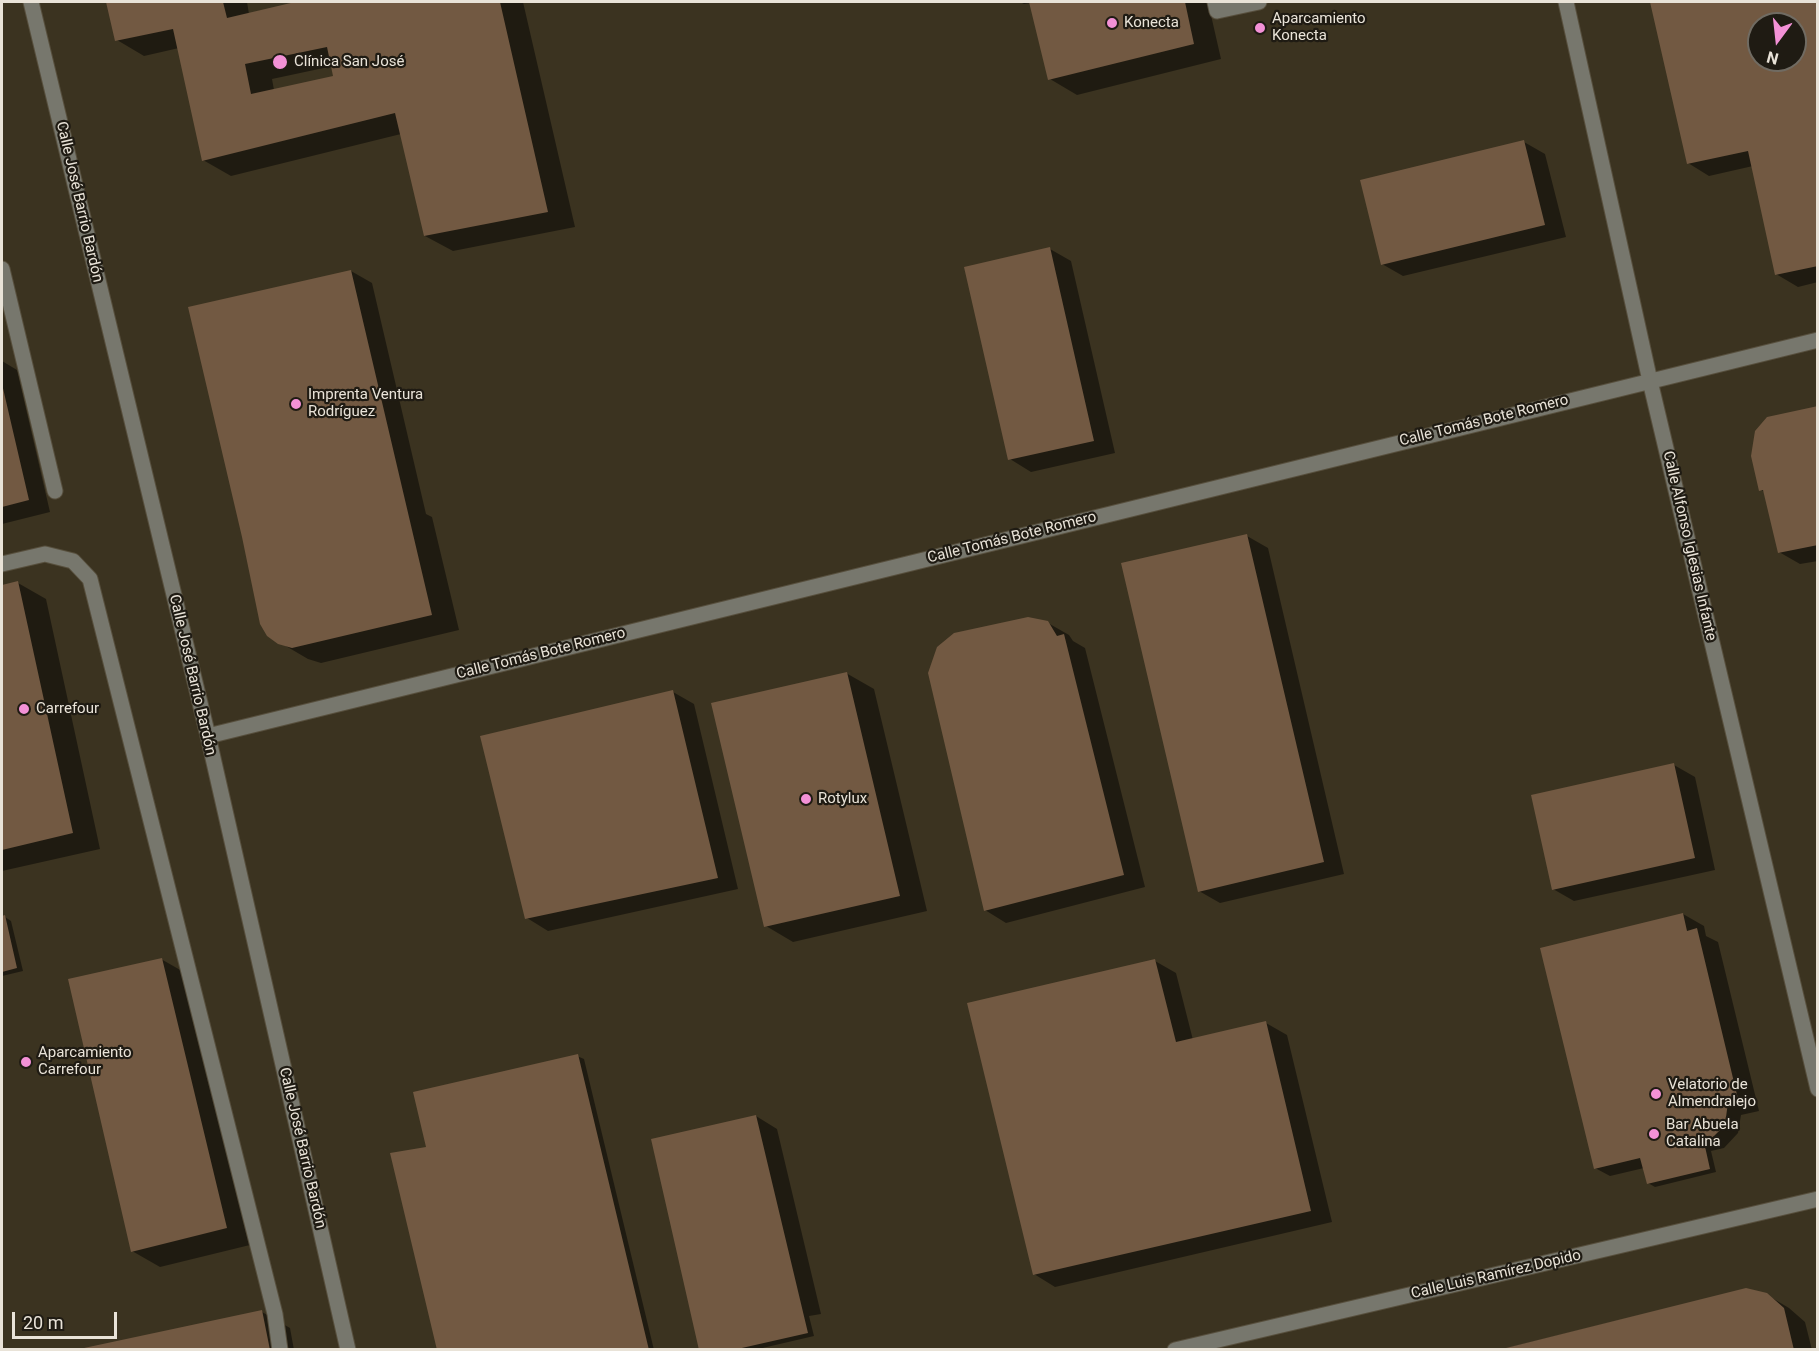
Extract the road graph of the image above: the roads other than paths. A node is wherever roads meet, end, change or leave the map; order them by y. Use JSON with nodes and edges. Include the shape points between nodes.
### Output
{"nodes":[{"id":1,"x":31,"y":2,"type":"edge"},
{"id":2,"x":1215,"y":2,"type":"edge"},
{"id":3,"x":1259,"y":2,"type":"edge"},
{"id":4,"x":1566,"y":2,"type":"edge"},
{"id":5,"x":2,"y":269,"type":"edge"},
{"id":6,"x":7,"y":318,"type":"edge"},
{"id":7,"x":1818,"y":340,"type":"edge"},
{"id":8,"x":1650,"y":381,"type":"junction"},
{"id":9,"x":55,"y":491,"type":"dead end"},
{"id":10,"x":2,"y":564,"type":"edge"},
{"id":11,"x":208,"y":736,"type":"junction"},
{"id":12,"x":1818,"y":1089,"type":"edge"},
{"id":13,"x":1818,"y":1199,"type":"edge"},
{"id":14,"x":280,"y":1350,"type":"edge"},
{"id":15,"x":348,"y":1350,"type":"edge"},
{"id":16,"x":1175,"y":1350,"type":"edge"}],
"edges":[{"from":1,"to":11,"type":"street","name":"Calle José Barrio Bardón"},
{"from":2,"to":3,"type":"street","via":[[1217,11]]},
{"from":4,"to":8,"type":"street","name":"Calle Alfonso Iglesias Infante"},
{"from":5,"to":6,"type":"street"},
{"from":6,"to":9,"type":"street"},
{"from":7,"to":8,"type":"street","name":"Calle Tomás Bote Romero"},
{"from":8,"to":11,"type":"street","name":"Calle Tomás Bote Romero"},
{"from":8,"to":12,"type":"street","name":"Calle Alfonso Iglesias Infante"},
{"from":10,"to":14,"type":"street","via":[[45,554],[73,561],[90,579],[272,1303]]},
{"from":11,"to":15,"type":"street","name":"Calle José Barrio Bardón"},
{"from":13,"to":16,"type":"street","name":"Calle Luis Ramírez Dopido"}]}
